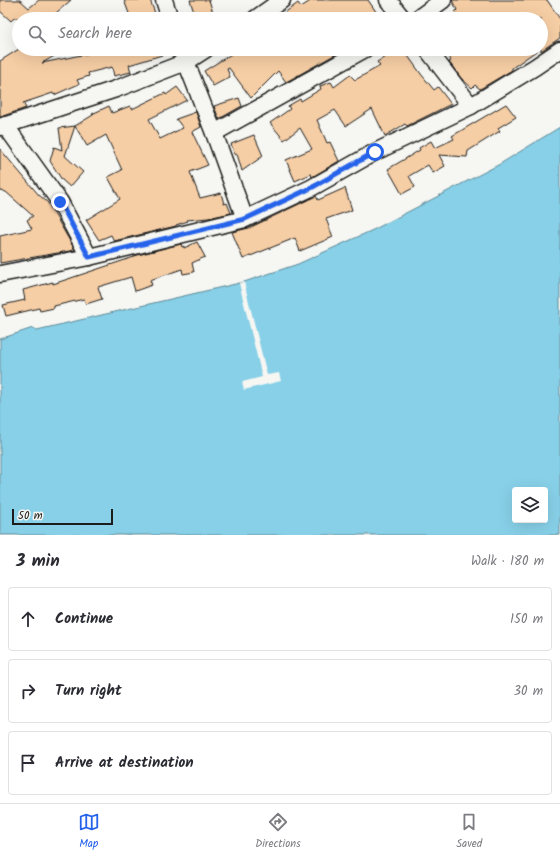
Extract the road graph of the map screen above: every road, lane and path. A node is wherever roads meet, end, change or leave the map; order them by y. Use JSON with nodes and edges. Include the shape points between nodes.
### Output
{"nodes":[{"id":1,"x":164,"y":0,"type":"edge"},
{"id":2,"x":282,"y":0,"type":"edge"},
{"id":3,"x":388,"y":0,"type":"edge"},
{"id":4,"x":443,"y":0,"type":"edge"},
{"id":5,"x":168,"y":12,"type":"edge"},
{"id":6,"x":265,"y":12,"type":"edge"},
{"id":7,"x":398,"y":12,"type":"edge"},
{"id":8,"x":426,"y":12,"type":"edge"},
{"id":9,"x":560,"y":50,"type":"edge"},
{"id":10,"x":182,"y":56,"type":"edge"},
{"id":11,"x":184,"y":56,"type":"edge"},
{"id":12,"x":352,"y":56,"type":"edge"},
{"id":13,"x":432,"y":56,"type":"edge"},
{"id":14,"x":471,"y":106,"type":"junction"},
{"id":15,"x":3,"y":126,"type":"edge"},
{"id":16,"x":214,"y":133,"type":"junction"},
{"id":17,"x":245,"y":219,"type":"junction"},
{"id":18,"x":89,"y":257,"type":"junction"},
{"id":19,"x":0,"y":274,"type":"edge"}],
"edges":[{"from":1,"to":5,"type":"street"},
{"from":2,"to":6,"type":"street"},
{"from":3,"to":7,"type":"street"},
{"from":4,"to":8,"type":"street"},
{"from":9,"to":14,"type":"street"},
{"from":10,"to":15,"type":"street","via":[[116,88]]},
{"from":11,"to":16,"type":"street"},
{"from":12,"to":16,"type":"street"},
{"from":13,"to":14,"type":"street"},
{"from":14,"to":17,"type":"street"},
{"from":15,"to":18,"type":"street","via":[[60,202]]},
{"from":16,"to":17,"type":"street"},
{"from":17,"to":18,"type":"street"},
{"from":18,"to":19,"type":"street"}]}
